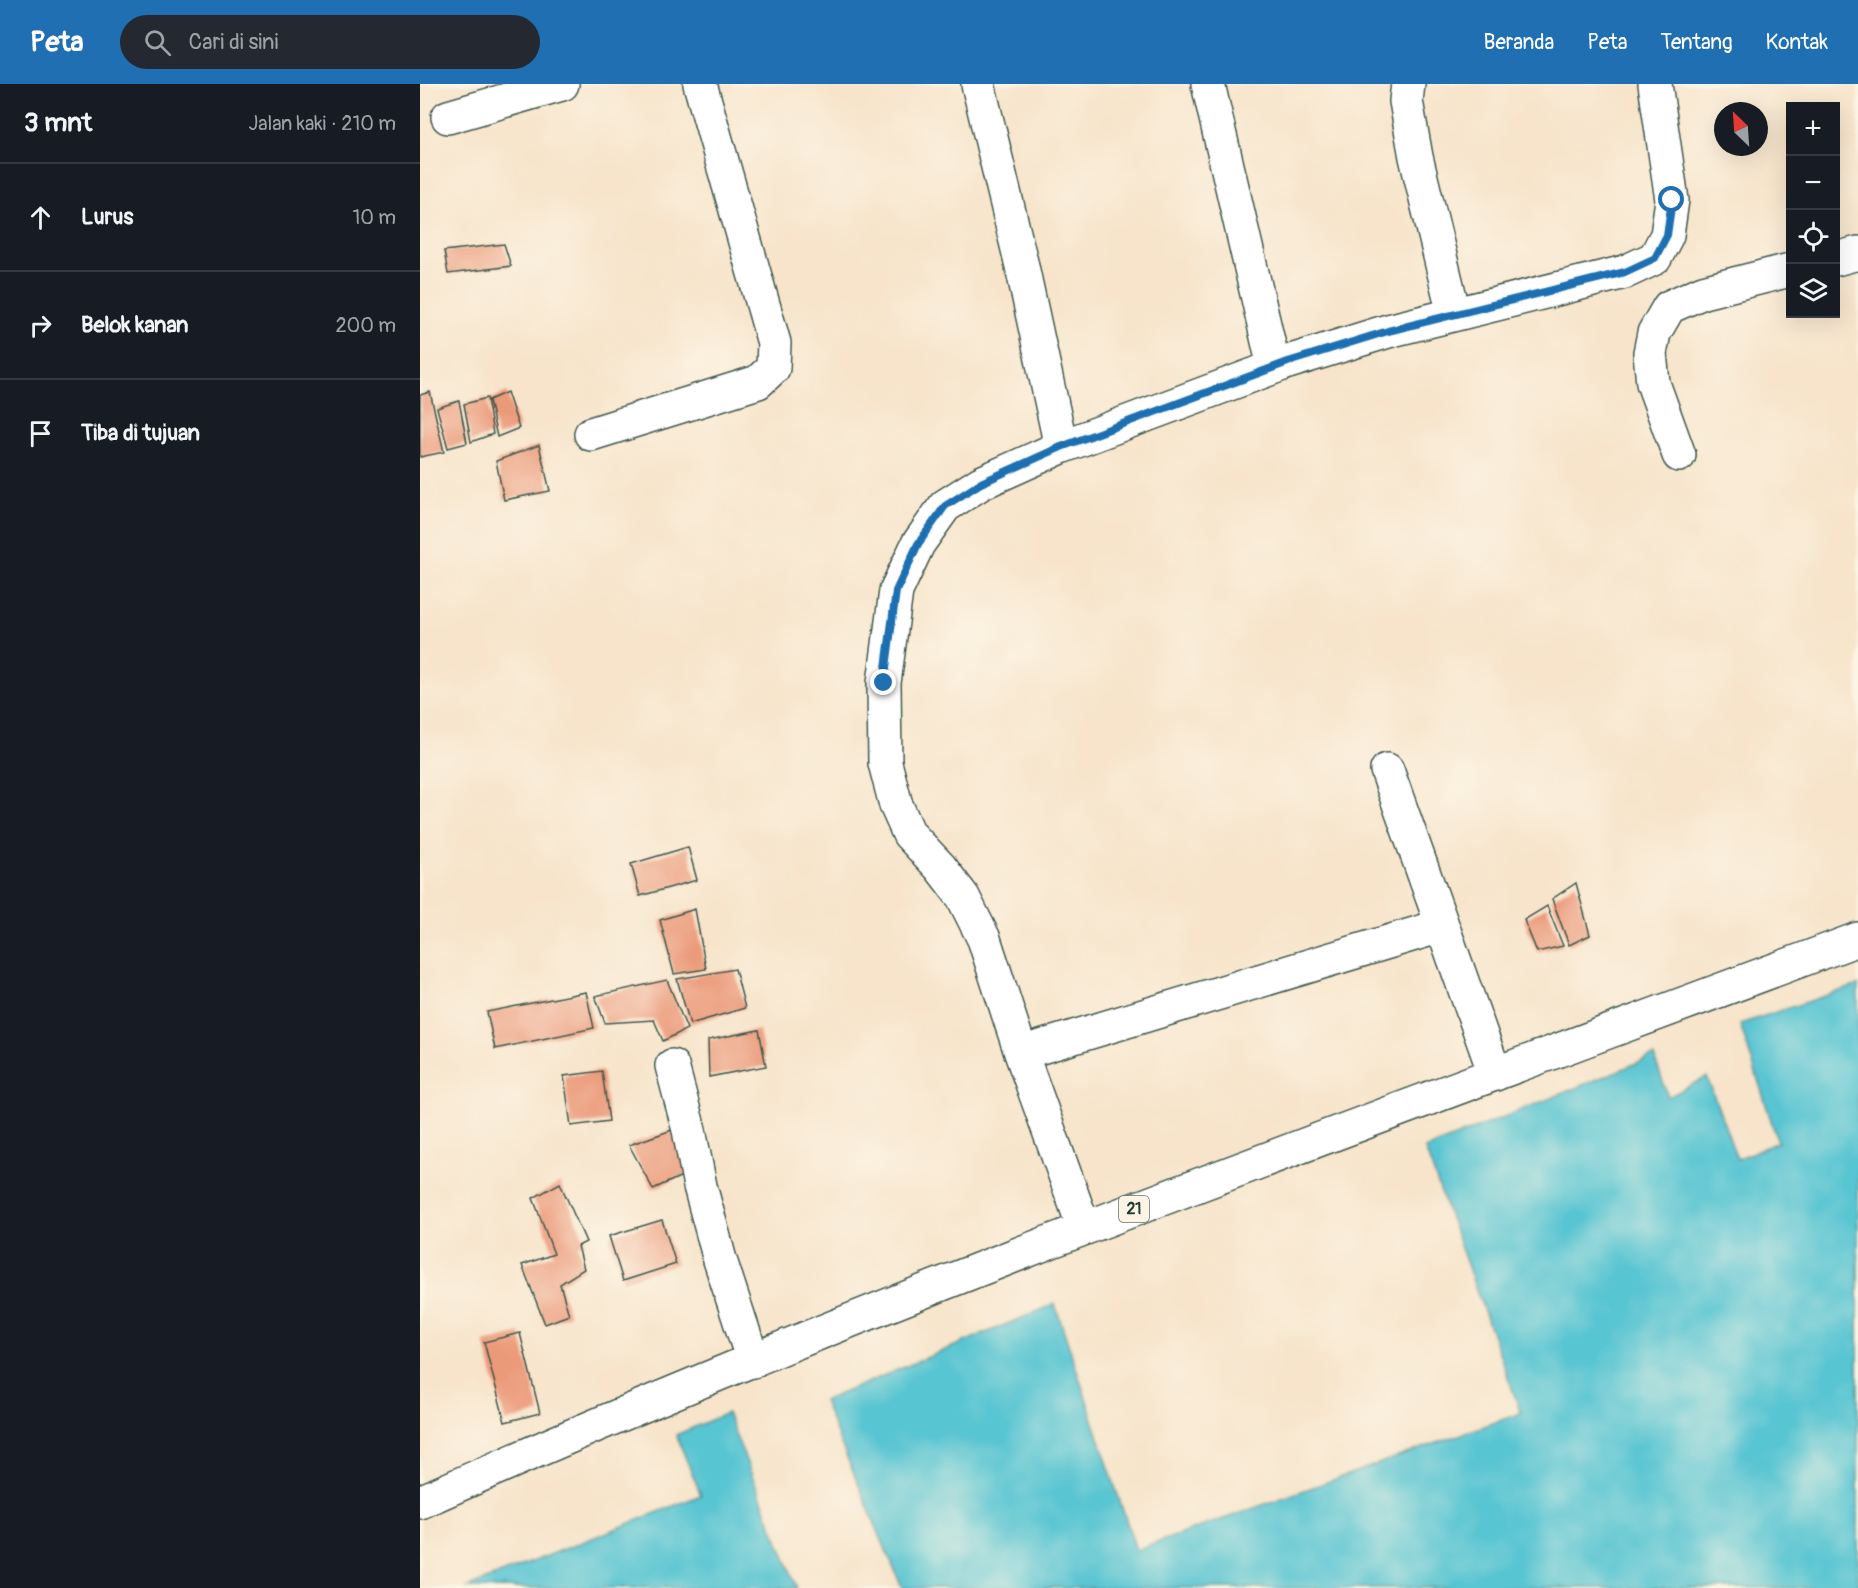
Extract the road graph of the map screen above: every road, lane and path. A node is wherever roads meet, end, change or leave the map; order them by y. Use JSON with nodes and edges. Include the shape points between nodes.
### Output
{"nodes":[{"id":1,"x":562,"y":84,"type":"edge"},
{"id":2,"x":700,"y":84,"type":"edge"},
{"id":3,"x":978,"y":84,"type":"edge"},
{"id":4,"x":1208,"y":84,"type":"edge"},
{"id":5,"x":1408,"y":84,"type":"edge"},
{"id":6,"x":1655,"y":84,"type":"edge"},
{"id":7,"x":448,"y":117,"type":"dead end"},
{"id":8,"x":1858,"y":253,"type":"edge"},
{"id":9,"x":1840,"y":258,"type":"edge"},
{"id":10,"x":1786,"y":271,"type":"edge"},
{"id":11,"x":1454,"y":314,"type":"junction"},
{"id":12,"x":1274,"y":367,"type":"junction"},
{"id":13,"x":591,"y":434,"type":"dead end"},
{"id":14,"x":1061,"y":447,"type":"junction"},
{"id":15,"x":1679,"y":455,"type":"dead end"},
{"id":16,"x":1387,"y":770,"type":"dead end"},
{"id":17,"x":1441,"y":926,"type":"junction"},
{"id":18,"x":1858,"y":939,"type":"edge"},
{"id":19,"x":1021,"y":1053,"type":"junction"},
{"id":20,"x":672,"y":1066,"type":"dead end"},
{"id":21,"x":1495,"y":1074,"type":"junction"},
{"id":22,"x":1083,"y":1228,"type":"junction"},
{"id":23,"x":753,"y":1361,"type":"junction"},
{"id":24,"x":420,"y":1502,"type":"edge"}],
"edges":[{"from":1,"to":7,"type":"main road"},
{"from":2,"to":13,"type":"main road","via":[[774,343],[773,368],[758,382]]},
{"from":3,"to":14,"type":"main road"},
{"from":4,"to":12,"type":"main road"},
{"from":5,"to":11,"type":"main road","via":[[1406,101],[1416,158]]},
{"from":6,"to":11,"type":"main road","via":[[1672,200],[1667,235],[1655,258],[1625,272]]},
{"from":8,"to":9,"type":"main road"},
{"from":10,"to":15,"type":"main road","via":[[1703,292],[1669,307],[1654,333],[1650,353],[1653,383]]},
{"from":11,"to":12,"type":"main road"},
{"from":12,"to":14,"type":"main road"},
{"from":14,"to":19,"type":"main road","via":[[981,483],[945,506],[918,544],[896,591],[884,683],[885,763],[896,805],[909,834],[963,897],[984,939]]},
{"from":16,"to":17,"type":"main road"},
{"from":17,"to":19,"type":"main road"},
{"from":17,"to":21,"type":"main road"},
{"from":18,"to":21,"type":"main road","number":"21"},
{"from":19,"to":22,"type":"main road"},
{"from":20,"to":23,"type":"main road","via":[[720,1260]]},
{"from":21,"to":22,"type":"main road","number":"21"},
{"from":22,"to":23,"type":"main road","number":"21"},
{"from":23,"to":24,"type":"main road","number":"21"}]}
